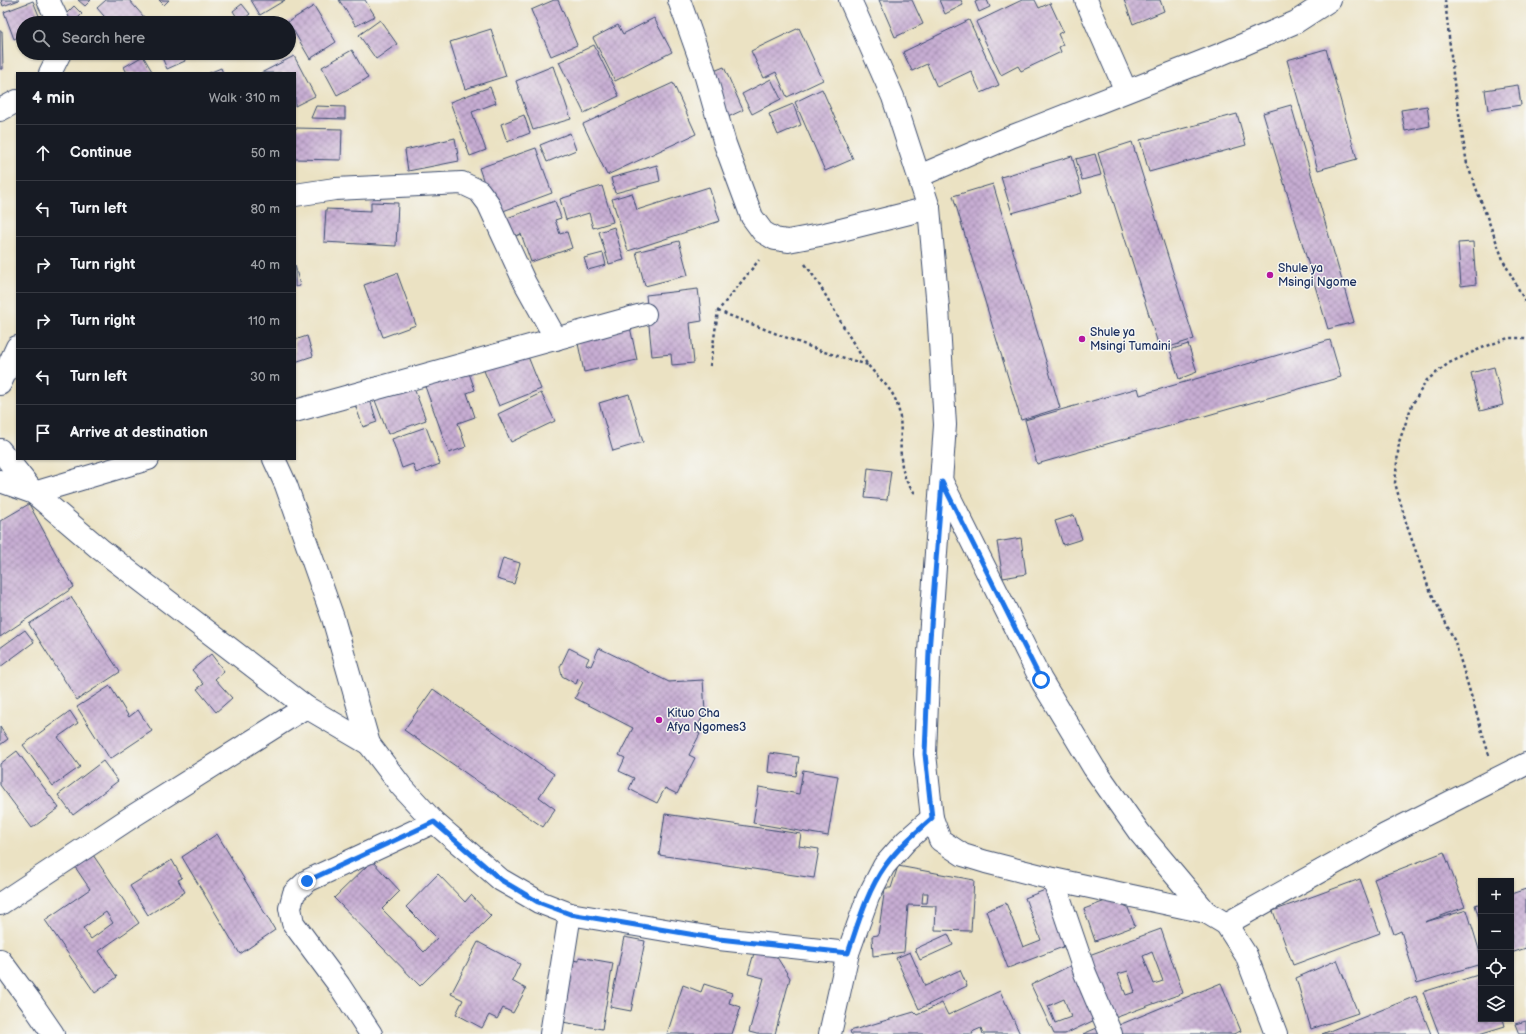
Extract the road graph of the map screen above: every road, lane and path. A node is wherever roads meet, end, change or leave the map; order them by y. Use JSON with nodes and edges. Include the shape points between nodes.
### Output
{"nodes":[{"id":1,"x":48,"y":0,"type":"edge"},
{"id":2,"x":680,"y":0,"type":"edge"},
{"id":3,"x":850,"y":0,"type":"edge"},
{"id":4,"x":1086,"y":0,"type":"edge"},
{"id":5,"x":1330,"y":0,"type":"edge"},
{"id":6,"x":1445,"y":0,"type":"edge"},
{"id":7,"x":56,"y":16,"type":"edge"},
{"id":8,"x":56,"y":60,"type":"edge"},
{"id":9,"x":50,"y":72,"type":"edge"},
{"id":10,"x":1126,"y":91,"type":"junction"},
{"id":11,"x":16,"y":102,"type":"edge"},
{"id":12,"x":0,"y":110,"type":"edge"},
{"id":13,"x":919,"y":176,"type":"junction"},
{"id":14,"x":296,"y":195,"type":"edge"},
{"id":15,"x":929,"y":208,"type":"junction"},
{"id":16,"x":782,"y":240,"type":"junction"},
{"id":17,"x":1526,"y":303,"type":"edge"},
{"id":18,"x":718,"y":311,"type":"junction"},
{"id":19,"x":645,"y":314,"type":"dead end"},
{"id":20,"x":556,"y":338,"type":"junction"},
{"id":21,"x":1526,"y":338,"type":"edge"},
{"id":22,"x":16,"y":349,"type":"edge"},
{"id":23,"x":868,"y":365,"type":"junction"},
{"id":24,"x":710,"y":366,"type":"dead end"},
{"id":25,"x":0,"y":384,"type":"edge"},
{"id":26,"x":296,"y":411,"type":"edge"},
{"id":27,"x":0,"y":450,"type":"edge"},
{"id":28,"x":145,"y":460,"type":"edge"},
{"id":29,"x":274,"y":460,"type":"edge"},
{"id":30,"x":0,"y":481,"type":"edge"},
{"id":31,"x":942,"y":482,"type":"junction"},
{"id":32,"x":34,"y":493,"type":"junction"},
{"id":33,"x":939,"y":521,"type":"junction"},
{"id":34,"x":306,"y":707,"type":"junction"},
{"id":35,"x":369,"y":744,"type":"junction"},
{"id":36,"x":1526,"y":764,"type":"edge"},
{"id":37,"x":1496,"y":778,"type":"junction"},
{"id":38,"x":932,"y":818,"type":"junction"},
{"id":39,"x":434,"y":822,"type":"junction"},
{"id":40,"x":1052,"y":879,"type":"junction"},
{"id":41,"x":0,"y":904,"type":"edge"},
{"id":42,"x":1206,"y":912,"type":"junction"},
{"id":43,"x":570,"y":914,"type":"junction"},
{"id":44,"x":1226,"y":924,"type":"junction"},
{"id":45,"x":848,"y":953,"type":"junction"},
{"id":46,"x":0,"y":960,"type":"edge"},
{"id":47,"x":52,"y":1034,"type":"edge"},
{"id":48,"x":371,"y":1034,"type":"edge"},
{"id":49,"x":551,"y":1034,"type":"edge"},
{"id":50,"x":830,"y":1034,"type":"edge"},
{"id":51,"x":1111,"y":1034,"type":"edge"},
{"id":52,"x":1276,"y":1034,"type":"edge"}],
"edges":[{"from":1,"to":7,"type":"street"},
{"from":2,"to":16,"type":"street","via":[[704,70],[725,144],[752,217],[763,232]]},
{"from":3,"to":13,"type":"street","via":[[893,97]]},
{"from":4,"to":10,"type":"street"},
{"from":5,"to":10,"type":"street","via":[[1296,22]]},
{"from":6,"to":17,"type":"path","via":[[1454,83],[1467,164],[1504,262]]},
{"from":8,"to":9,"type":"street"},
{"from":10,"to":13,"type":"street"},
{"from":11,"to":12,"type":"street"},
{"from":13,"to":15,"type":"street"},
{"from":14,"to":20,"type":"street","via":[[335,189],[462,183],[479,191],[488,203],[525,283]]},
{"from":15,"to":16,"type":"street","via":[[825,234]]},
{"from":15,"to":31,"type":"street","via":[[945,425]]},
{"from":16,"to":18,"type":"path"},
{"from":16,"to":23,"type":"path","via":[[811,272]]},
{"from":18,"to":23,"type":"path","via":[[821,351]]},
{"from":18,"to":24,"type":"path"},
{"from":19,"to":20,"type":"street"},
{"from":20,"to":26,"type":"street"},
{"from":21,"to":37,"type":"path","via":[[1508,338],[1482,348],[1449,363],[1427,380],[1412,405],[1399,442],[1395,483],[1428,586],[1455,642]]},
{"from":22,"to":25,"type":"street"},
{"from":23,"to":33,"type":"path","via":[[887,384],[896,401],[900,457],[906,484]]},
{"from":27,"to":32,"type":"street"},
{"from":28,"to":32,"type":"street"},
{"from":29,"to":35,"type":"street","via":[[286,485],[333,618]]},
{"from":30,"to":32,"type":"street"},
{"from":31,"to":33,"type":"street"},
{"from":31,"to":42,"type":"street","via":[[1041,680],[1090,761],[1139,832]]},
{"from":32,"to":34,"type":"street","via":[[100,548]]},
{"from":33,"to":38,"type":"street","via":[[929,652],[925,754]]},
{"from":34,"to":35,"type":"street"},
{"from":34,"to":41,"type":"street"},
{"from":35,"to":39,"type":"street","via":[[401,786]]},
{"from":36,"to":37,"type":"street"},
{"from":37,"to":44,"type":"street","via":[[1378,838]]},
{"from":38,"to":40,"type":"street","via":[[940,840],[962,855]]},
{"from":38,"to":45,"type":"street","via":[[906,841],[884,866],[868,897]]},
{"from":39,"to":43,"type":"street","via":[[501,880],[538,902]]},
{"from":39,"to":48,"type":"street","via":[[307,881],[294,892],[290,908],[293,923]]},
{"from":40,"to":42,"type":"street"},
{"from":40,"to":51,"type":"street","via":[[1085,973]]},
{"from":42,"to":44,"type":"street"},
{"from":43,"to":45,"type":"street","via":[[719,939]]},
{"from":43,"to":49,"type":"street"},
{"from":44,"to":52,"type":"street","via":[[1246,954]]},
{"from":45,"to":50,"type":"street"},
{"from":46,"to":47,"type":"street","via":[[32,1002]]}]}
